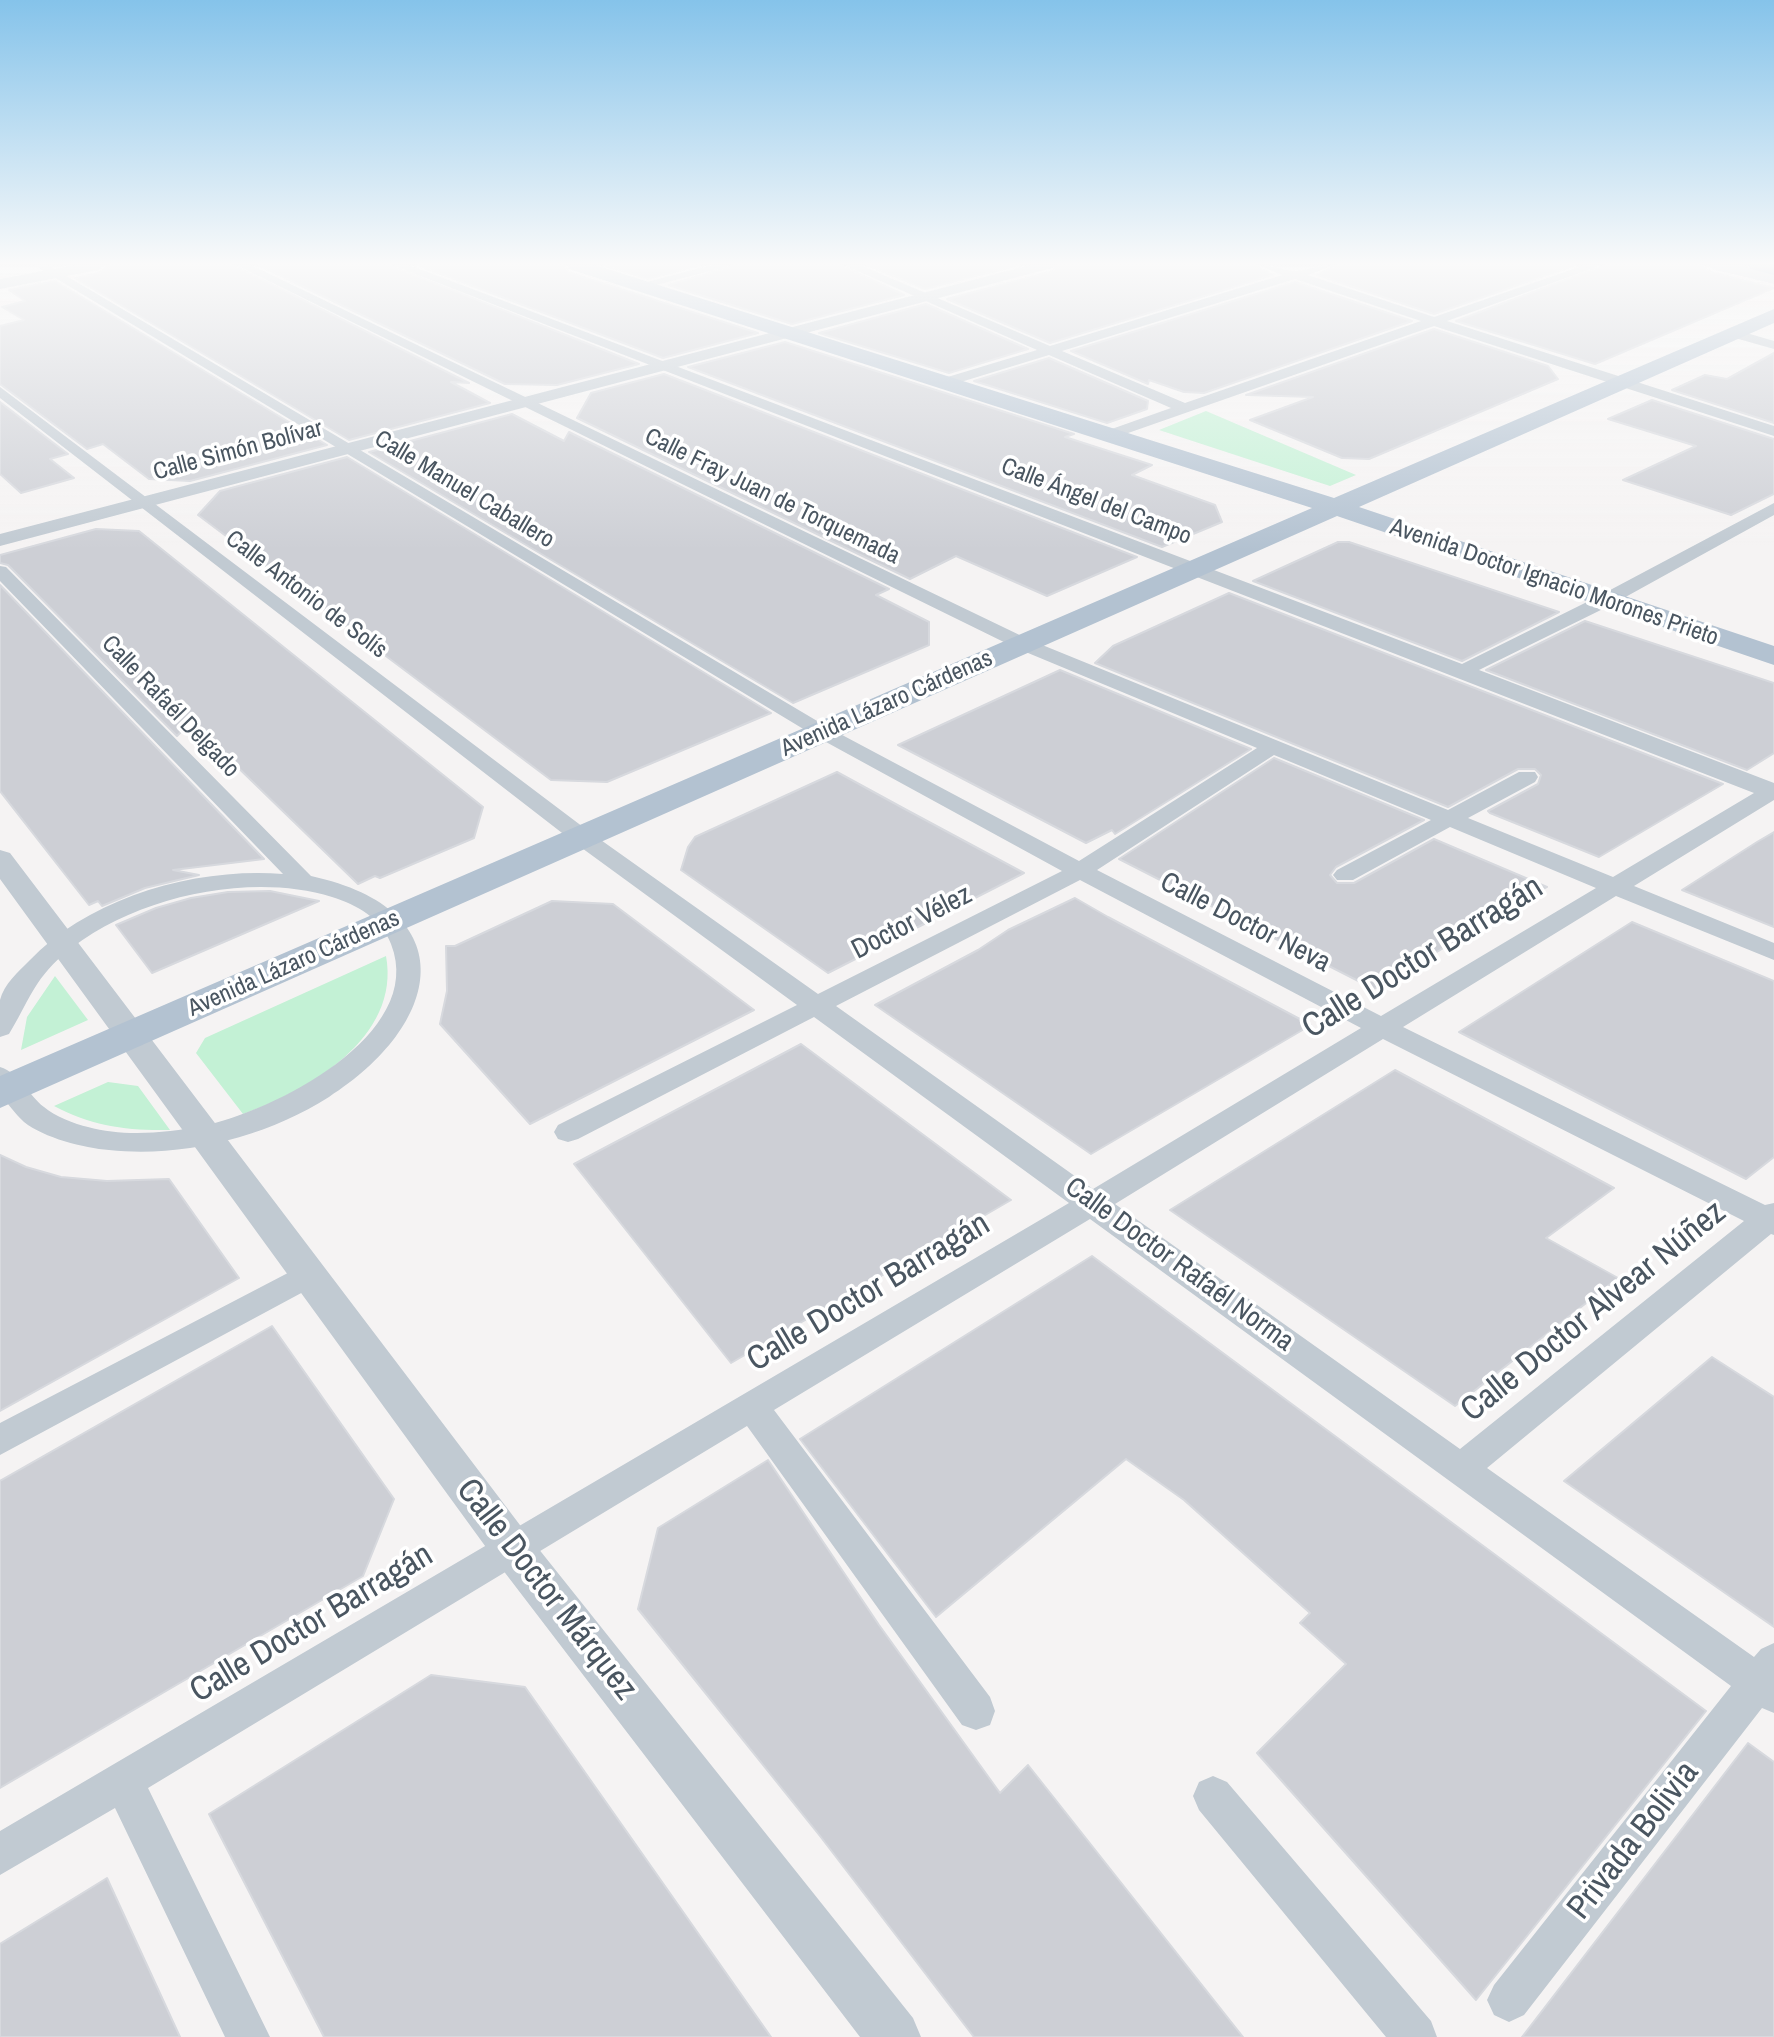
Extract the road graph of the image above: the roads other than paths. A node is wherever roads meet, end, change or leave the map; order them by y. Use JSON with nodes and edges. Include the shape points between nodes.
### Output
{"nodes":[{"id":1,"x":200,"y":360,"type":"edge"},
{"id":2,"x":438,"y":360,"type":"edge"},
{"id":3,"x":648,"y":360,"type":"edge"},
{"id":4,"x":692,"y":360,"type":"edge"},
{"id":5,"x":877,"y":360,"type":"edge"},
{"id":6,"x":1017,"y":360,"type":"edge"},
{"id":7,"x":1072,"y":360,"type":"edge"},
{"id":8,"x":1319,"y":360,"type":"edge"},
{"id":9,"x":1550,"y":360,"type":"edge"},
{"id":10,"x":1671,"y":360,"type":"edge"},
{"id":11,"x":666,"y":367,"type":"junction"},
{"id":12,"x":946,"y":382,"type":"junction"},
{"id":13,"x":1619,"y":383,"type":"junction"},
{"id":14,"x":0,"y":391,"type":"edge"},
{"id":15,"x":526,"y":403,"type":"junction"},
{"id":16,"x":1182,"y":407,"type":"junction"},
{"id":17,"x":1774,"y":431,"type":"edge"},
{"id":18,"x":1111,"y":434,"type":"junction"},
{"id":19,"x":348,"y":449,"type":"junction"},
{"id":20,"x":145,"y":502,"type":"junction"},
{"id":21,"x":1334,"y":508,"type":"junction"},
{"id":22,"x":1774,"y":508,"type":"edge"},
{"id":23,"x":0,"y":540,"type":"edge"},
{"id":24,"x":1196,"y":569,"type":"junction"},
{"id":25,"x":0,"y":571,"type":"edge"},
{"id":26,"x":1604,"y":601,"type":"junction"},
{"id":27,"x":1023,"y":644,"type":"junction"},
{"id":28,"x":1774,"y":656,"type":"edge"},
{"id":29,"x":1463,"y":671,"type":"junction"},
{"id":30,"x":822,"y":732,"type":"junction"},
{"id":31,"x":1272,"y":747,"type":"junction"},
{"id":32,"x":1527,"y":777,"type":"dead end"},
{"id":33,"x":1773,"y":791,"type":"edge"},
{"id":34,"x":1449,"y":819,"type":"junction"},
{"id":35,"x":583,"y":838,"type":"junction"},
{"id":36,"x":0,"y":859,"type":"edge"},
{"id":37,"x":1080,"y":871,"type":"junction"},
{"id":38,"x":1345,"y":875,"type":"dead end"},
{"id":39,"x":302,"y":880,"type":"junction"},
{"id":40,"x":1613,"y":886,"type":"junction"},
{"id":41,"x":391,"y":922,"type":"junction"},
{"id":42,"x":64,"y":943,"type":"junction"},
{"id":43,"x":1774,"y":952,"type":"edge"},
{"id":44,"x":817,"y":1005,"type":"junction"},
{"id":45,"x":0,"y":1028,"type":"edge"},
{"id":46,"x":1382,"y":1028,"type":"junction"},
{"id":47,"x":133,"y":1035,"type":"junction"},
{"id":48,"x":2,"y":1086,"type":"edge"},
{"id":49,"x":568,"y":1132,"type":"dead end"},
{"id":50,"x":207,"y":1136,"type":"junction"},
{"id":51,"x":1093,"y":1203,"type":"junction"},
{"id":52,"x":1772,"y":1219,"type":"edge"},
{"id":53,"x":307,"y":1275,"type":"junction"},
{"id":54,"x":752,"y":1407,"type":"junction"},
{"id":55,"x":0,"y":1440,"type":"edge"},
{"id":56,"x":1461,"y":1469,"type":"junction"},
{"id":57,"x":511,"y":1547,"type":"junction"},
{"id":58,"x":1769,"y":1679,"type":"edge"},
{"id":59,"x":976,"y":1711,"type":"dead end"},
{"id":60,"x":124,"y":1783,"type":"junction"},
{"id":61,"x":1213,"y":1796,"type":"dead end"},
{"id":62,"x":0,"y":1854,"type":"edge"},
{"id":63,"x":1509,"y":2000,"type":"dead end"},
{"id":64,"x":248,"y":2037,"type":"edge"},
{"id":65,"x":894,"y":2037,"type":"edge"},
{"id":66,"x":1415,"y":2037,"type":"edge"}],
"edges":[{"from":1,"to":19,"type":"street","name":"Calle Manuel Caballero"},
{"from":2,"to":15,"type":"street","name":"Calle Fray Juan de Torquemada"},
{"from":3,"to":11,"type":"street","name":"Calle Ángel del Campo"},
{"from":4,"to":11,"type":"street","name":"Calle Simón Bolívar"},
{"from":5,"to":12,"type":"main road","name":"Avenida Doctor Ignacio Morones Prieto"},
{"from":6,"to":12,"type":"street"},
{"from":7,"to":16,"type":"street"},
{"from":8,"to":16,"type":"street"},
{"from":9,"to":13,"type":"street"},
{"from":10,"to":13,"type":"main road","name":"Avenida Lázaro Cárdenas"},
{"from":11,"to":15,"type":"street","name":"Calle Simón Bolívar"},
{"from":11,"to":24,"type":"street","name":"Calle Ángel del Campo"},
{"from":12,"to":18,"type":"main road","name":"Avenida Doctor Ignacio Morones Prieto"},
{"from":13,"to":17,"type":"street"},
{"from":13,"to":21,"type":"main road","name":"Avenida Lázaro Cárdenas"},
{"from":14,"to":20,"type":"street","name":"Calle Antonio de Solís"},
{"from":15,"to":19,"type":"street","name":"Calle Simón Bolívar"},
{"from":15,"to":27,"type":"street","name":"Calle Fray Juan de Torquemada"},
{"from":16,"to":18,"type":"street"},
{"from":18,"to":21,"type":"main road","name":"Avenida Doctor Ignacio Morones Prieto"},
{"from":19,"to":20,"type":"street","name":"Calle Simón Bolívar"},
{"from":19,"to":30,"type":"street","name":"Calle Manuel Caballero"},
{"from":20,"to":23,"type":"street","name":"Calle Simón Bolívar"},
{"from":20,"to":35,"type":"street","name":"Calle Antonio de Solís"},
{"from":21,"to":24,"type":"main road","name":"Avenida Lázaro Cárdenas"},
{"from":21,"to":26,"type":"main road","name":"Avenida Doctor Ignacio Morones Prieto"},
{"from":22,"to":26,"type":"street"},
{"from":24,"to":27,"type":"main road","name":"Avenida Lázaro Cárdenas"},
{"from":24,"to":29,"type":"street","name":"Calle Ángel del Campo"},
{"from":25,"to":39,"type":"street","name":"Calle Rafaél Delgado"},
{"from":26,"to":28,"type":"main road","name":"Avenida Doctor Ignacio Morones Prieto"},
{"from":26,"to":29,"type":"street"},
{"from":27,"to":30,"type":"main road","name":"Avenida Lázaro Cárdenas"},
{"from":27,"to":31,"type":"street","name":"Calle Fray Juan de Torquemada"},
{"from":29,"to":33,"type":"street","name":"Calle Ángel del Campo"},
{"from":30,"to":35,"type":"main road","name":"Avenida Lázaro Cárdenas"},
{"from":30,"to":37,"type":"street","name":"Calle Doctor Neva"},
{"from":31,"to":34,"type":"street","name":"Calle Fray Juan de Torquemada"},
{"from":31,"to":37,"type":"street","name":"Doctor Vélez"},
{"from":32,"to":34,"type":"street"},
{"from":33,"to":40,"type":"street","name":"Calle Doctor Barragán"},
{"from":34,"to":38,"type":"street"},
{"from":34,"to":40,"type":"street","name":"Calle Fray Juan de Torquemada"},
{"from":35,"to":41,"type":"main road","name":"Avenida Lázaro Cárdenas"},
{"from":35,"to":44,"type":"street","name":"Calle Doctor Rafaél Norma"},
{"from":36,"to":42,"type":"street","name":"Calle Doctor Márquez"},
{"from":37,"to":44,"type":"street","name":"Doctor Vélez"},
{"from":37,"to":46,"type":"street","name":"Calle Doctor Neva"},
{"from":39,"to":41,"type":"street","via":[[339,888]]},
{"from":39,"to":42,"type":"street","via":[[264,877],[181,888],[100,920]]},
{"from":40,"to":43,"type":"street","name":"Calle Fray Juan de Torquemada"},
{"from":40,"to":46,"type":"street","name":"Calle Doctor Barragán"},
{"from":41,"to":47,"type":"main road","name":"Avenida Lázaro Cárdenas"},
{"from":41,"to":50,"type":"street","via":[[409,967],[404,999],[386,1033],[355,1066],[313,1096],[263,1120]]},
{"from":42,"to":45,"type":"street","via":[[18,989]]},
{"from":42,"to":47,"type":"street","name":"Calle Doctor Márquez"},
{"from":44,"to":49,"type":"street","name":"Doctor Vélez"},
{"from":44,"to":51,"type":"street","name":"Calle Doctor Rafaél Norma"},
{"from":46,"to":51,"type":"street","name":"Calle Doctor Barragán"},
{"from":46,"to":52,"type":"street","name":"Calle Doctor Neva"},
{"from":47,"to":48,"type":"main road","name":"Avenida Lázaro Cárdenas"},
{"from":47,"to":50,"type":"street","name":"Calle Doctor Márquez"},
{"from":48,"to":50,"type":"street","via":[[22,1108],[56,1128],[100,1140],[151,1143]]},
{"from":50,"to":53,"type":"street","name":"Calle Doctor Márquez"},
{"from":51,"to":54,"type":"street","name":"Calle Doctor Barragán"},
{"from":51,"to":56,"type":"street","name":"Calle Doctor Rafaél Norma"},
{"from":52,"to":56,"type":"street","name":"Calle Doctor Alvear Núñez"},
{"from":53,"to":55,"type":"street"},
{"from":53,"to":57,"type":"street","name":"Calle Doctor Márquez"},
{"from":54,"to":57,"type":"street","name":"Calle Doctor Barragán"},
{"from":54,"to":59,"type":"street"},
{"from":56,"to":58,"type":"street","name":"Calle Doctor Rafaél Norma"},
{"from":57,"to":60,"type":"street","name":"Calle Doctor Barragán"},
{"from":57,"to":65,"type":"street","name":"Calle Doctor Márquez"},
{"from":58,"to":63,"type":"street","name":"Privada Bolivia"},
{"from":60,"to":62,"type":"street","name":"Calle Doctor Barragán"},
{"from":60,"to":64,"type":"street"},
{"from":61,"to":66,"type":"street"}]}
